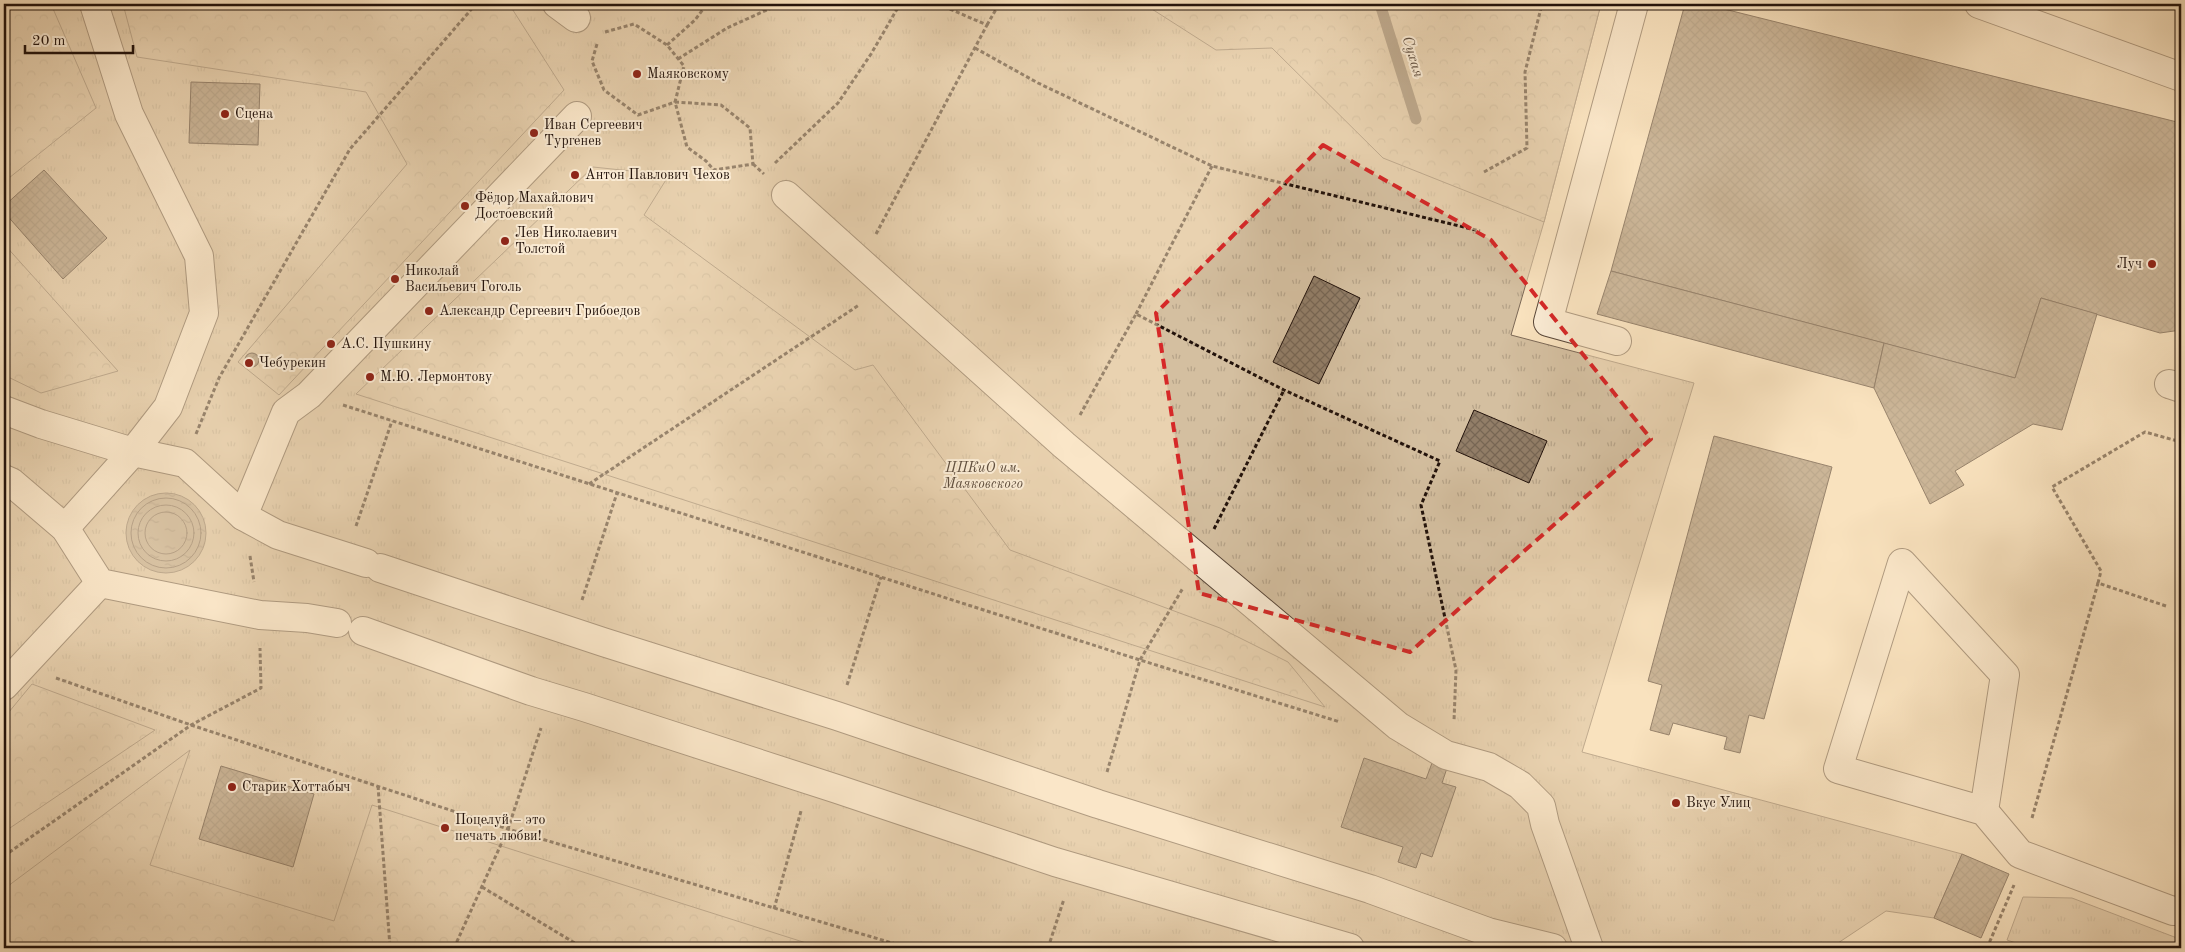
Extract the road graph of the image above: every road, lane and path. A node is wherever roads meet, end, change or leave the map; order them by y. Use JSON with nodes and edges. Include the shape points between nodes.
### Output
{"nodes":[{"id":1,"x":94,"y":4,"type":"edge"},
{"id":2,"x":476,"y":4,"type":"edge"},
{"id":3,"x":707,"y":4,"type":"edge"},
{"id":4,"x":780,"y":4,"type":"edge"},
{"id":5,"x":900,"y":4,"type":"edge"},
{"id":6,"x":938,"y":4,"type":"edge"},
{"id":7,"x":999,"y":4,"type":"edge"},
{"id":8,"x":1542,"y":4,"type":"edge"},
{"id":9,"x":1634,"y":4,"type":"edge"},
{"id":10,"x":1979,"y":4,"type":"edge"},
{"id":11,"x":2170,"y":4,"type":"edge"},
{"id":12,"x":2181,"y":8,"type":"edge"},
{"id":13,"x":987,"y":26,"type":"junction"},
{"id":14,"x":599,"y":34,"type":"dead end"},
{"id":15,"x":597,"y":43,"type":"dead end"},
{"id":16,"x":667,"y":45,"type":"junction"},
{"id":17,"x":976,"y":48,"type":"junction"},
{"id":18,"x":678,"y":59,"type":"junction"},
{"id":19,"x":2181,"y":77,"type":"edge"},
{"id":20,"x":675,"y":102,"type":"junction"},
{"id":21,"x":577,"y":116,"type":"dead end"},
{"id":22,"x":1212,"y":166,"type":"junction"},
{"id":23,"x":1484,"y":172,"type":"dead end"},
{"id":24,"x":764,"y":174,"type":"dead end"},
{"id":25,"x":786,"y":195,"type":"dead end"},
{"id":26,"x":1480,"y":230,"type":"dead end"},
{"id":27,"x":862,"y":262,"type":"junction"},
{"id":28,"x":888,"y":285,"type":"junction"},
{"id":29,"x":1136,"y":314,"type":"junction"},
{"id":30,"x":1617,"y":341,"type":"dead end"},
{"id":31,"x":309,"y":395,"type":"junction"},
{"id":32,"x":4,"y":410,"type":"edge"},
{"id":33,"x":392,"y":421,"type":"junction"},
{"id":34,"x":2181,"y":442,"type":"edge"},
{"id":35,"x":1064,"y":445,"type":"junction"},
{"id":36,"x":133,"y":452,"type":"junction"},
{"id":37,"x":185,"y":463,"type":"junction"},
{"id":38,"x":4,"y":479,"type":"edge"},
{"id":39,"x":588,"y":484,"type":"junction"},
{"id":40,"x":617,"y":493,"type":"junction"},
{"id":41,"x":243,"y":516,"type":"junction"},
{"id":42,"x":65,"y":528,"type":"junction"},
{"id":43,"x":364,"y":563,"type":"junction"},
{"id":44,"x":881,"y":578,"type":"junction"},
{"id":45,"x":100,"y":583,"type":"junction"},
{"id":46,"x":2098,"y":583,"type":"junction"},
{"id":47,"x":2166,"y":606,"type":"dead end"},
{"id":48,"x":337,"y":623,"type":"dead end"},
{"id":49,"x":363,"y":631,"type":"dead end"},
{"id":50,"x":572,"y":632,"type":"junction"},
{"id":51,"x":1140,"y":660,"type":"junction"},
{"id":52,"x":22,"y":666,"type":"junction"},
{"id":53,"x":4,"y":686,"type":"edge"},
{"id":54,"x":551,"y":698,"type":"junction"},
{"id":55,"x":837,"y":716,"type":"junction"},
{"id":56,"x":1344,"y":723,"type":"dead end"},
{"id":57,"x":190,"y":725,"type":"junction"},
{"id":58,"x":1446,"y":755,"type":"junction"},
{"id":59,"x":809,"y":781,"type":"junction"},
{"id":60,"x":378,"y":786,"type":"junction"},
{"id":61,"x":1098,"y":804,"type":"junction"},
{"id":62,"x":1984,"y":811,"type":"junction"},
{"id":63,"x":508,"y":829,"type":"junction"},
{"id":64,"x":4,"y":856,"type":"edge"},
{"id":65,"x":2023,"y":856,"type":"junction"},
{"id":66,"x":1075,"y":868,"type":"junction"},
{"id":67,"x":482,"y":887,"type":"junction"},
{"id":68,"x":774,"y":909,"type":"junction"},
{"id":69,"x":2181,"y":910,"type":"edge"},
{"id":70,"x":402,"y":948,"type":"edge"},
{"id":71,"x":454,"y":948,"type":"edge"},
{"id":72,"x":583,"y":948,"type":"edge"},
{"id":73,"x":909,"y":948,"type":"edge"},
{"id":74,"x":1048,"y":948,"type":"edge"},
{"id":75,"x":1350,"y":948,"type":"edge"},
{"id":76,"x":1553,"y":948,"type":"edge"},
{"id":77,"x":1589,"y":948,"type":"edge"},
{"id":78,"x":1987,"y":948,"type":"edge"}],
"edges":[{"from":1,"to":36,"type":"street","via":[[129,114],[198,256],[204,313],[168,407]]},
{"from":2,"to":37,"type":"path","via":[[350,149],[219,378]]},
{"from":3,"to":16,"type":"path","via":[[695,20]]},
{"from":4,"to":18,"type":"path","via":[[727,28]]},
{"from":5,"to":24,"type":"path","via":[[838,103]]},
{"from":6,"to":13,"type":"path"},
{"from":7,"to":13,"type":"path"},
{"from":8,"to":23,"type":"path","via":[[1525,72],[1527,148]]},
{"from":9,"to":30,"type":"street","via":[[1548,322]]},
{"from":10,"to":19,"type":"street"},
{"from":11,"to":12,"type":"path"},
{"from":13,"to":17,"type":"path"},
{"from":14,"to":16,"type":"path","via":[[634,24]]},
{"from":15,"to":20,"type":"path","via":[[592,61],[604,90],[638,115]]},
{"from":16,"to":18,"type":"path"},
{"from":17,"to":22,"type":"path","via":[[1038,83]]},
{"from":17,"to":27,"type":"path","via":[[900,185]]},
{"from":18,"to":20,"type":"path","via":[[684,66]]},
{"from":20,"to":20,"type":"path","via":[[721,105],[750,128],[753,164],[714,170],[687,147]]},
{"from":21,"to":31,"type":"street"},
{"from":22,"to":26,"type":"path"},
{"from":22,"to":29,"type":"path"},
{"from":25,"to":27,"type":"street"},
{"from":27,"to":28,"type":"street"},
{"from":28,"to":35,"type":"street"},
{"from":28,"to":39,"type":"path"},
{"from":29,"to":35,"type":"path"},
{"from":29,"to":58,"type":"path","via":[[1284,390],[1440,461],[1420,505],[1456,670],[1454,728]]},
{"from":31,"to":33,"type":"path"},
{"from":31,"to":41,"type":"street","via":[[286,412]]},
{"from":32,"to":36,"type":"street"},
{"from":33,"to":39,"type":"path"},
{"from":33,"to":43,"type":"path"},
{"from":34,"to":46,"type":"path","via":[[2145,432],[2052,487],[2101,571]]},
{"from":35,"to":58,"type":"street","via":[[1398,726]]},
{"from":36,"to":37,"type":"street"},
{"from":36,"to":42,"type":"street"},
{"from":37,"to":41,"type":"street"},
{"from":38,"to":42,"type":"street"},
{"from":39,"to":40,"type":"path"},
{"from":40,"to":44,"type":"path"},
{"from":40,"to":50,"type":"path"},
{"from":41,"to":43,"type":"street","via":[[278,534]]},
{"from":42,"to":45,"type":"street"},
{"from":43,"to":50,"type":"street"},
{"from":44,"to":51,"type":"path"},
{"from":44,"to":55,"type":"path"},
{"from":45,"to":48,"type":"street","via":[[260,615]]},
{"from":45,"to":52,"type":"street"},
{"from":46,"to":47,"type":"path"},
{"from":46,"to":65,"type":"path"},
{"from":49,"to":54,"type":"street"},
{"from":50,"to":55,"type":"street"},
{"from":51,"to":56,"type":"path"},
{"from":51,"to":61,"type":"path"},
{"from":52,"to":53,"type":"street"},
{"from":52,"to":57,"type":"path"},
{"from":54,"to":59,"type":"street"},
{"from":54,"to":63,"type":"path"},
{"from":55,"to":61,"type":"street"},
{"from":57,"to":60,"type":"path"},
{"from":57,"to":64,"type":"path"},
{"from":58,"to":77,"type":"street","via":[[1489,767],[1520,785],[1541,806]]},
{"from":59,"to":66,"type":"street"},
{"from":59,"to":68,"type":"path"},
{"from":60,"to":63,"type":"path"},
{"from":60,"to":70,"type":"path","via":[[390,947]]},
{"from":61,"to":76,"type":"street","via":[[1370,889],[1488,932]]},
{"from":62,"to":62,"type":"street","via":[[2005,675],[1902,564],[1838,769]]},
{"from":62,"to":65,"type":"street"},
{"from":63,"to":67,"type":"path"},
{"from":63,"to":68,"type":"path"},
{"from":65,"to":69,"type":"street","via":[[2173,911]]},
{"from":65,"to":78,"type":"path"},
{"from":66,"to":74,"type":"path"},
{"from":66,"to":75,"type":"street"},
{"from":67,"to":71,"type":"path"},
{"from":67,"to":72,"type":"path"},
{"from":68,"to":73,"type":"path"}]}
